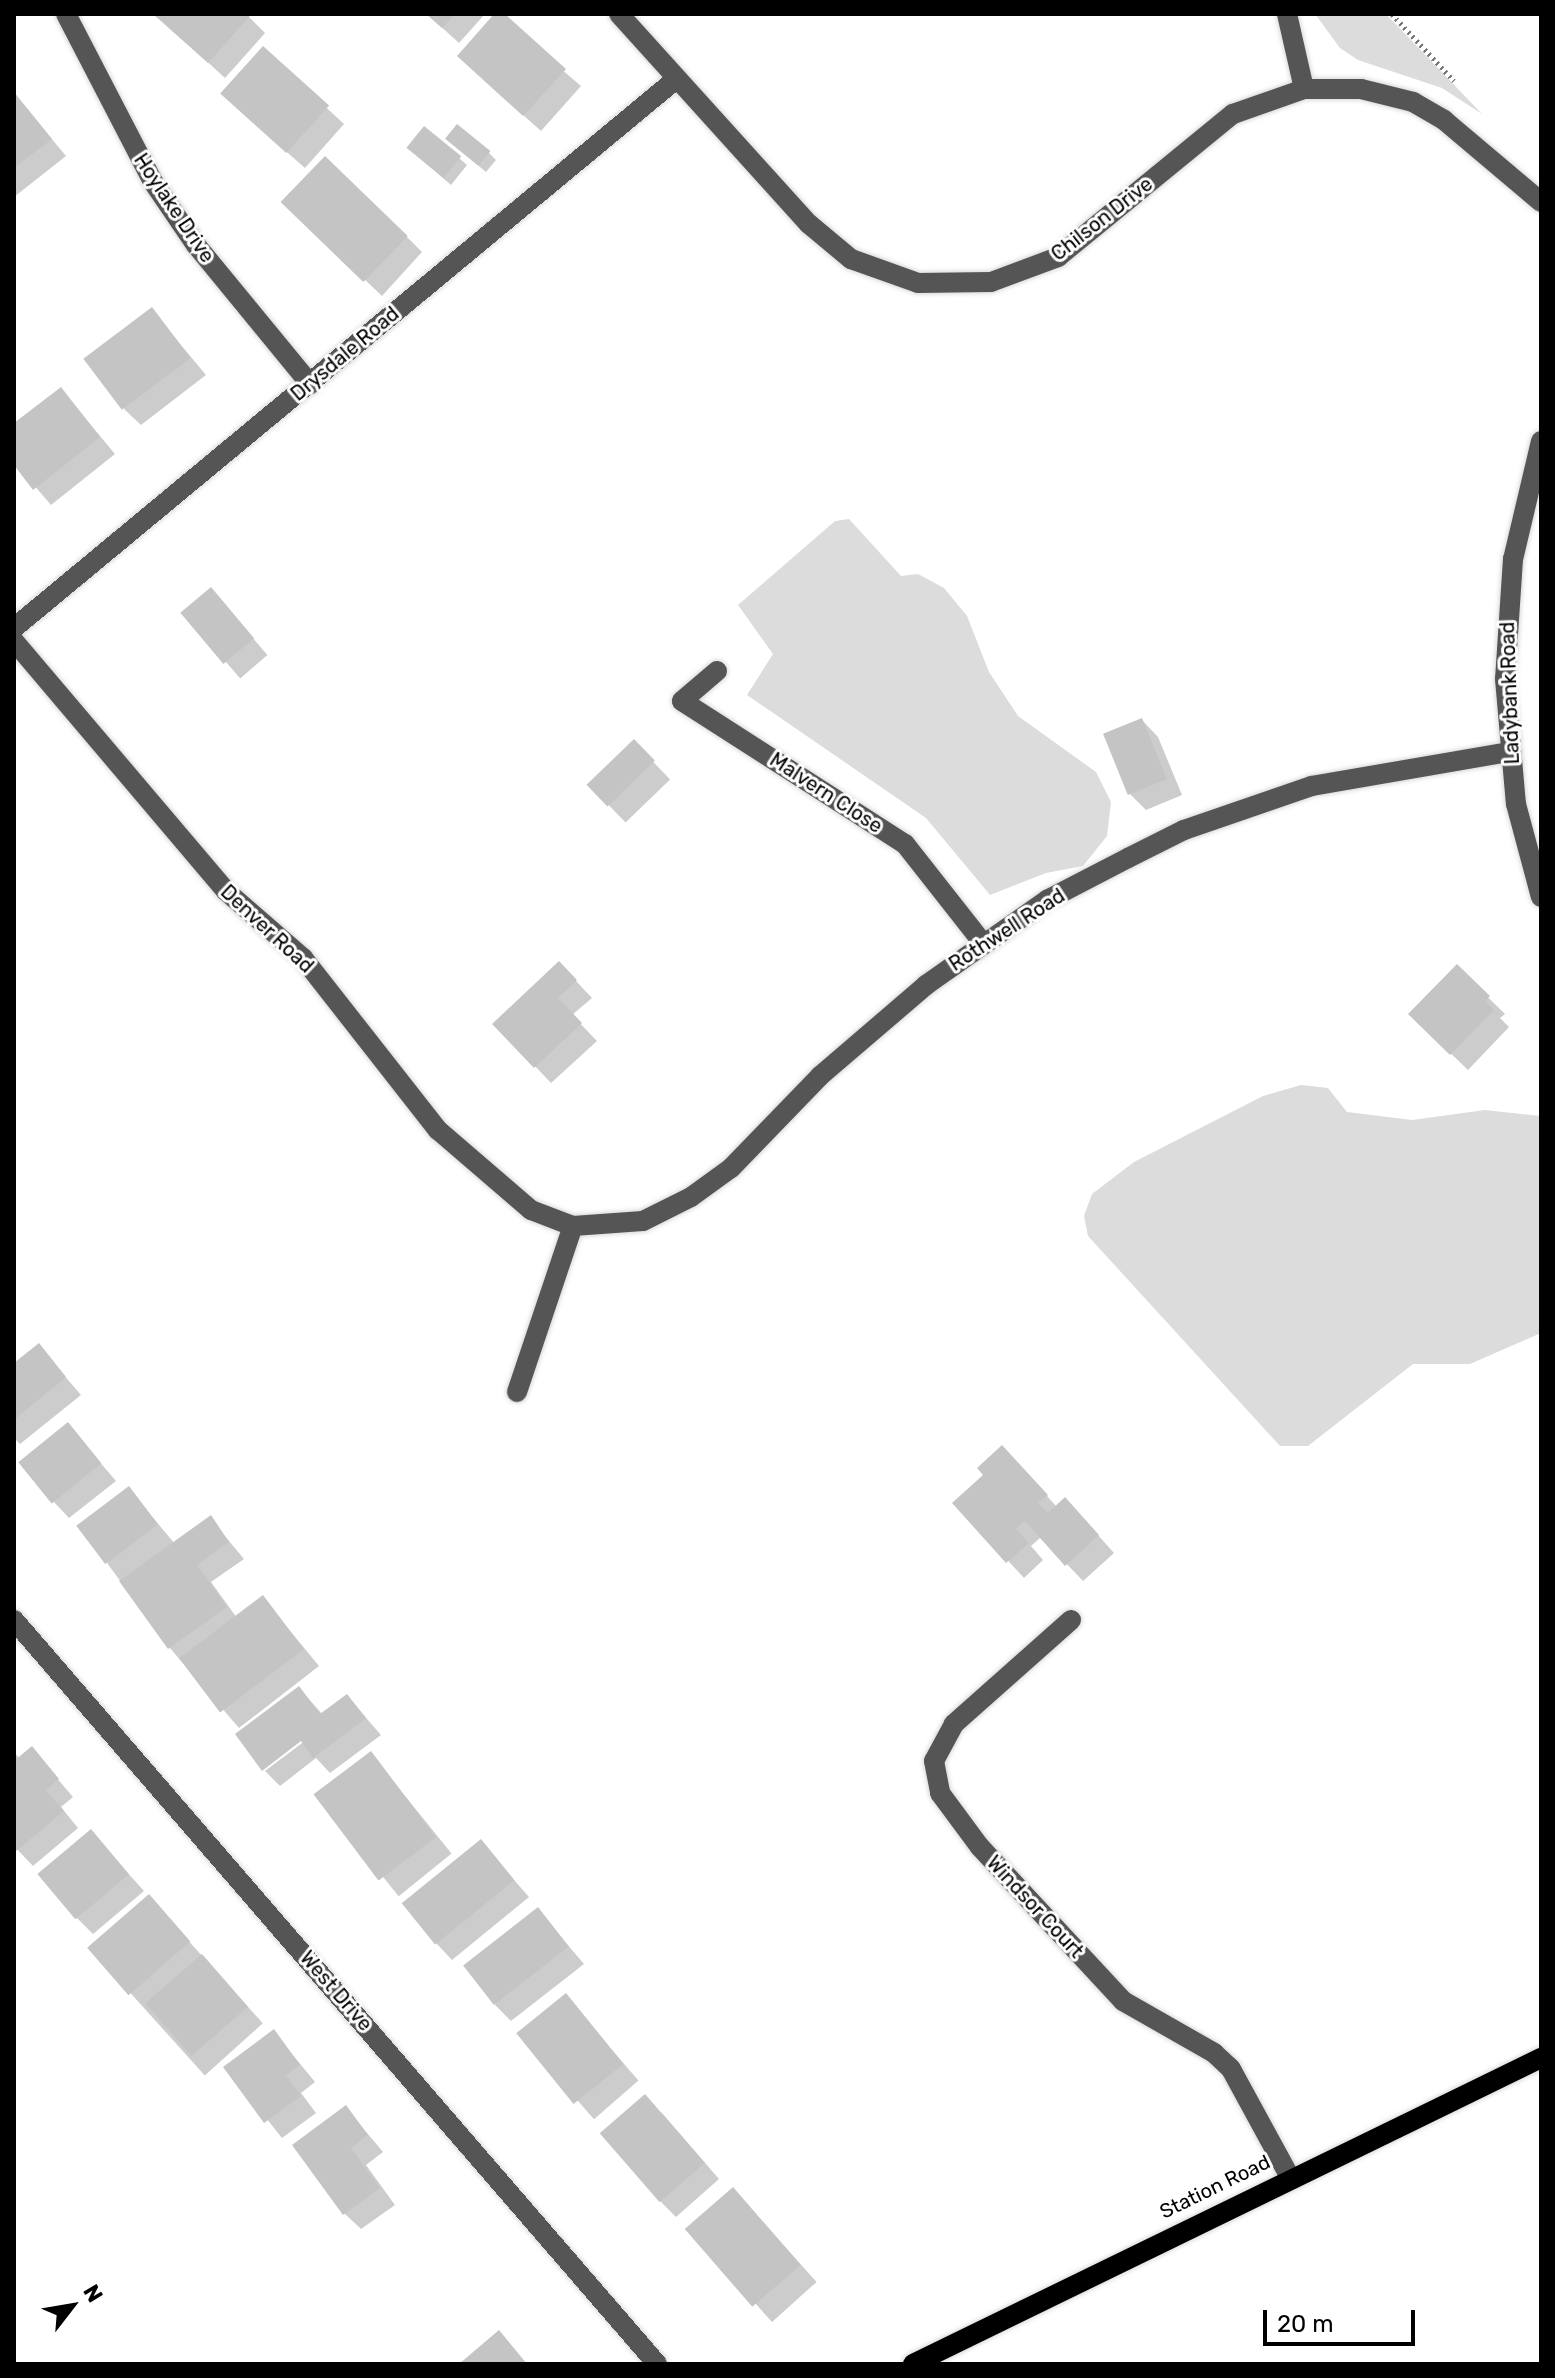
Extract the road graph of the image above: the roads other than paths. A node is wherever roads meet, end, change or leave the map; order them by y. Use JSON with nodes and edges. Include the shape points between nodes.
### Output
{"nodes":[{"id":1,"x":66,"y":14,"type":"edge"},
{"id":2,"x":619,"y":14,"type":"edge"},
{"id":3,"x":1287,"y":14,"type":"edge"},
{"id":4,"x":675,"y":80,"type":"junction"},
{"id":5,"x":1304,"y":89,"type":"junction"},
{"id":6,"x":1541,"y":202,"type":"edge"},
{"id":7,"x":310,"y":384,"type":"junction"},
{"id":8,"x":1541,"y":441,"type":"edge"},
{"id":9,"x":14,"y":628,"type":"edge"},
{"id":10,"x":14,"y":641,"type":"edge"},
{"id":11,"x":717,"y":671,"type":"dead end"},
{"id":12,"x":1509,"y":752,"type":"junction"},
{"id":13,"x":1541,"y":897,"type":"edge"},
{"id":14,"x":982,"y":942,"type":"junction"},
{"id":15,"x":573,"y":1226,"type":"junction"},
{"id":16,"x":517,"y":1392,"type":"dead end"},
{"id":17,"x":14,"y":1620,"type":"edge"},
{"id":18,"x":1071,"y":1620,"type":"dead end"},
{"id":19,"x":1541,"y":2058,"type":"edge"},
{"id":20,"x":1290,"y":2177,"type":"junction"},
{"id":21,"x":657,"y":2364,"type":"edge"},
{"id":22,"x":913,"y":2364,"type":"edge"}],
"edges":[{"from":1,"to":7,"type":"street","name":"Hoylake Drive","via":[[153,182],[196,245]]},
{"from":2,"to":4,"type":"street","name":"Chilson Drive"},
{"from":3,"to":5,"type":"street"},
{"from":4,"to":5,"type":"street","name":"Chilson Drive","via":[[809,224],[851,259],[894,278],[965,286],[1016,276],[1058,257],[1224,120],[1273,96]]},
{"from":4,"to":7,"type":"street","name":"Drysdale Road"},
{"from":5,"to":6,"type":"street","name":"Chilson Drive","via":[[1361,89],[1413,102],[1444,120]]},
{"from":7,"to":9,"type":"street","name":"Drysdale Road"},
{"from":8,"to":12,"type":"street","name":"Ladybank Road","via":[[1521,514],[1508,602]]},
{"from":10,"to":15,"type":"street","name":"Denver Road","via":[[226,891],[303,958],[438,1130],[531,1210]]},
{"from":11,"to":14,"type":"street","name":"Malvern Close","via":[[682,701],[905,844]]},
{"from":12,"to":13,"type":"street","name":"Ladybank Road","via":[[1516,804]]},
{"from":12,"to":14,"type":"street","name":"Rothwell Road","via":[[1378,772],[1247,805],[1101,872]]},
{"from":14,"to":15,"type":"street","name":"Rothwell Road","via":[[832,1066],[731,1168],[691,1197],[643,1221]]},
{"from":15,"to":16,"type":"street"},
{"from":17,"to":21,"type":"street","name":"West Drive"},
{"from":18,"to":20,"type":"street","name":"Windsor Court","via":[[954,1724],[934,1761],[940,1793],[980,1847],[1123,2001],[1214,2053],[1231,2069]]},
{"from":19,"to":20,"type":"main road","name":"Station Road"},
{"from":20,"to":22,"type":"main road","name":"Station Road"}]}
